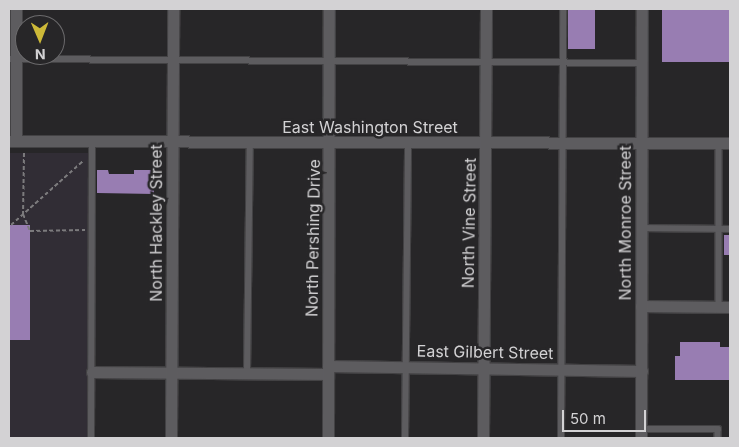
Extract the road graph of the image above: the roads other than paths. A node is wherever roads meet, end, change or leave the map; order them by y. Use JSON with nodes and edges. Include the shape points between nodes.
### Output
{"nodes":[{"id":1,"x":16,"y":9,"type":"edge"},
{"id":2,"x":173,"y":9,"type":"edge"},
{"id":3,"x":329,"y":9,"type":"edge"},
{"id":4,"x":486,"y":9,"type":"edge"},
{"id":5,"x":563,"y":9,"type":"edge"},
{"id":6,"x":642,"y":9,"type":"edge"},
{"id":7,"x":12,"y":59,"type":"edge"},
{"id":8,"x":329,"y":60,"type":"junction"},
{"id":9,"x":486,"y":60,"type":"junction"},
{"id":10,"x":174,"y":62,"type":"junction"},
{"id":11,"x":562,"y":62,"type":"junction"},
{"id":12,"x":643,"y":63,"type":"junction"},
{"id":13,"x":12,"y":141,"type":"edge"},
{"id":14,"x":173,"y":142,"type":"junction"},
{"id":15,"x":250,"y":143,"type":"junction"},
{"id":16,"x":330,"y":143,"type":"junction"},
{"id":17,"x":561,"y":143,"type":"junction"},
{"id":18,"x":640,"y":143,"type":"junction"},
{"id":19,"x":724,"y":143,"type":"edge"},
{"id":20,"x":408,"y":144,"type":"junction"},
{"id":21,"x":486,"y":144,"type":"junction"},
{"id":22,"x":92,"y":147,"type":"junction"},
{"id":23,"x":640,"y":228,"type":"junction"},
{"id":24,"x":719,"y":229,"type":"junction"},
{"id":25,"x":730,"y":229,"type":"edge"},
{"id":26,"x":640,"y":306,"type":"junction"},
{"id":27,"x":725,"y":307,"type":"edge"},
{"id":28,"x":405,"y":368,"type":"junction"},
{"id":29,"x":328,"y":370,"type":"junction"},
{"id":30,"x":484,"y":370,"type":"junction"},
{"id":31,"x":562,"y":370,"type":"junction"},
{"id":32,"x":642,"y":371,"type":"junction"},
{"id":33,"x":92,"y":372,"type":"junction"},
{"id":34,"x":172,"y":374,"type":"junction"},
{"id":35,"x":246,"y":374,"type":"junction"},
{"id":36,"x":641,"y":434,"type":"edge"},
{"id":37,"x":91,"y":438,"type":"edge"},
{"id":38,"x":171,"y":438,"type":"edge"},
{"id":39,"x":328,"y":438,"type":"edge"},
{"id":40,"x":405,"y":438,"type":"edge"},
{"id":41,"x":483,"y":438,"type":"edge"},
{"id":42,"x":561,"y":438,"type":"edge"},
{"id":43,"x":718,"y":438,"type":"edge"}],
"edges":[{"from":1,"to":7,"type":"street"},
{"from":2,"to":10,"type":"street","name":"North Hackley Street"},
{"from":3,"to":8,"type":"street","name":"North Pershing Drive"},
{"from":4,"to":9,"type":"street","name":"North Vine Street"},
{"from":5,"to":11,"type":"lane"},
{"from":6,"to":12,"type":"street","name":"North Monroe Street"},
{"from":7,"to":10,"type":"lane"},
{"from":7,"to":13,"type":"street"},
{"from":8,"to":9,"type":"lane"},
{"from":8,"to":10,"type":"lane"},
{"from":8,"to":16,"type":"street","name":"North Pershing Drive"},
{"from":9,"to":11,"type":"lane"},
{"from":9,"to":21,"type":"street","name":"North Vine Street"},
{"from":10,"to":14,"type":"street","name":"North Hackley Street"},
{"from":11,"to":12,"type":"lane"},
{"from":11,"to":17,"type":"lane"},
{"from":12,"to":18,"type":"street","name":"North Monroe Street"},
{"from":13,"to":22,"type":"street","name":"East Washington Street"},
{"from":14,"to":15,"type":"street","name":"East Washington Street"},
{"from":14,"to":22,"type":"street","name":"East Washington Street"},
{"from":14,"to":34,"type":"street","name":"North Hackley Street"},
{"from":15,"to":16,"type":"street","name":"East Washington Street"},
{"from":15,"to":35,"type":"lane"},
{"from":16,"to":20,"type":"street","name":"East Washington Street"},
{"from":16,"to":29,"type":"street","name":"North Pershing Drive"},
{"from":17,"to":18,"type":"street","name":"East Washington Street"},
{"from":17,"to":21,"type":"street","name":"East Washington Street"},
{"from":17,"to":31,"type":"lane"},
{"from":18,"to":19,"type":"street","name":"East Washington Street"},
{"from":18,"to":23,"type":"street","name":"North Monroe Street"},
{"from":19,"to":24,"type":"lane"},
{"from":20,"to":21,"type":"street","name":"East Washington Street"},
{"from":20,"to":28,"type":"lane"},
{"from":21,"to":30,"type":"street","name":"North Vine Street"},
{"from":22,"to":33,"type":"lane"},
{"from":23,"to":24,"type":"lane"},
{"from":23,"to":26,"type":"street","name":"North Monroe Street"},
{"from":24,"to":25,"type":"lane"},
{"from":24,"to":27,"type":"lane"},
{"from":26,"to":27,"type":"street"},
{"from":26,"to":32,"type":"street","name":"North Monroe Street"},
{"from":28,"to":29,"type":"street","name":"East Gilbert Street"},
{"from":28,"to":30,"type":"street","name":"East Gilbert Street"},
{"from":28,"to":40,"type":"lane"},
{"from":29,"to":35,"type":"street","name":"East Gilbert Street"},
{"from":29,"to":39,"type":"street","name":"North Pershing Drive"},
{"from":30,"to":31,"type":"street","name":"East Gilbert Street"},
{"from":30,"to":41,"type":"street","name":"North Vine Street"},
{"from":31,"to":32,"type":"street","name":"East Gilbert Street"},
{"from":31,"to":42,"type":"lane"},
{"from":32,"to":36,"type":"street","name":"North Monroe Street"},
{"from":33,"to":34,"type":"street","name":"East Gilbert Street"},
{"from":33,"to":37,"type":"lane"},
{"from":34,"to":35,"type":"street","name":"East Gilbert Street"},
{"from":34,"to":38,"type":"street","name":"North Hackley Street"},
{"from":36,"to":43,"type":"lane","via":[[718,429]]}]}
